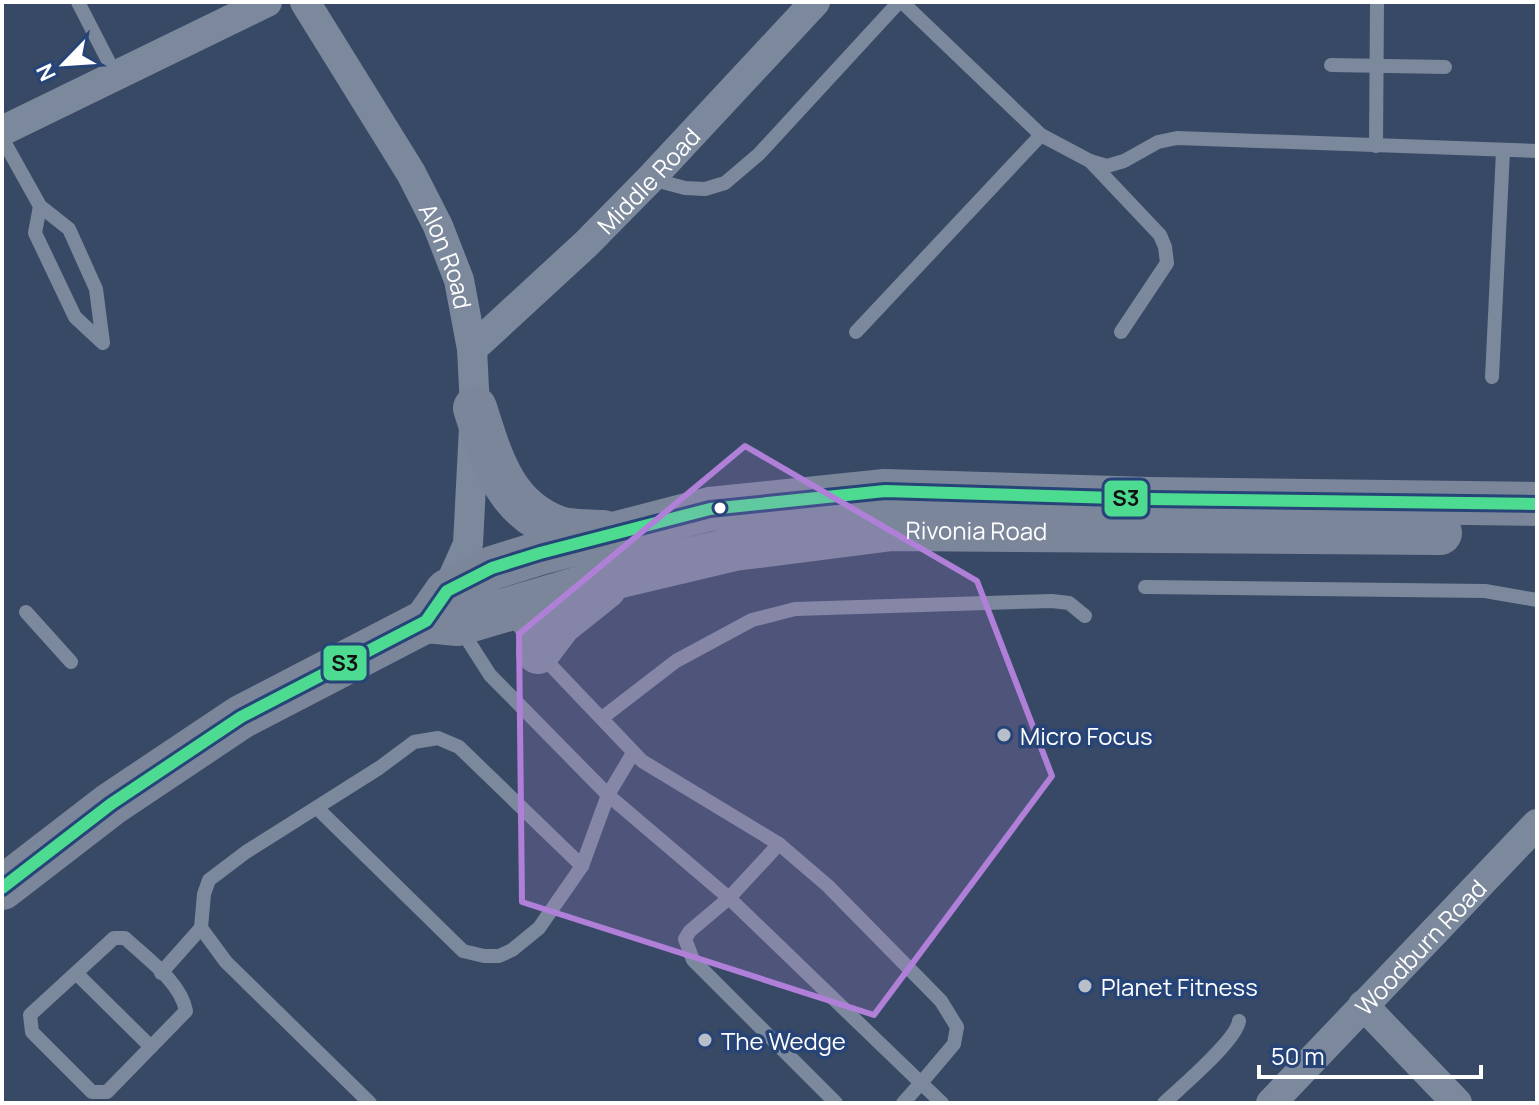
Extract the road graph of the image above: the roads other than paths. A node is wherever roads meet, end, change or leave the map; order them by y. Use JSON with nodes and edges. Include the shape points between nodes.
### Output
{"nodes":[{"id":1,"x":78,"y":2,"type":"edge"},
{"id":2,"x":267,"y":2,"type":"edge"},
{"id":3,"x":305,"y":2,"type":"edge"},
{"id":4,"x":815,"y":2,"type":"edge"},
{"id":5,"x":900,"y":2,"type":"edge"},
{"id":6,"x":1377,"y":3,"type":"edge"},
{"id":7,"x":1331,"y":65,"type":"dead end"},
{"id":8,"x":1377,"y":65,"type":"junction"},
{"id":9,"x":1445,"y":67,"type":"dead end"},
{"id":10,"x":116,"y":76,"type":"junction"},
{"id":11,"x":2,"y":131,"type":"edge"},
{"id":12,"x":1041,"y":135,"type":"junction"},
{"id":13,"x":2,"y":138,"type":"edge"},
{"id":14,"x":1376,"y":146,"type":"junction"},
{"id":15,"x":1503,"y":151,"type":"junction"},
{"id":16,"x":1537,"y":151,"type":"edge"},
{"id":17,"x":1090,"y":161,"type":"junction"},
{"id":18,"x":651,"y":178,"type":"junction"},
{"id":19,"x":40,"y":206,"type":"junction"},
{"id":20,"x":856,"y":332,"type":"dead end"},
{"id":21,"x":1121,"y":332,"type":"dead end"},
{"id":22,"x":472,"y":349,"type":"junction"},
{"id":23,"x":1492,"y":377,"type":"dead end"},
{"id":24,"x":475,"y":408,"type":"junction"},
{"id":25,"x":1537,"y":504,"type":"edge"},
{"id":26,"x":625,"y":532,"type":"junction"},
{"id":27,"x":1537,"y":534,"type":"edge"},
{"id":28,"x":489,"y":574,"type":"junction"},
{"id":29,"x":620,"y":576,"type":"junction"},
{"id":30,"x":1145,"y":587,"type":"dead end"},
{"id":31,"x":1537,"y":600,"type":"edge"},
{"id":32,"x":26,"y":612,"type":"dead end"},
{"id":33,"x":444,"y":612,"type":"junction"},
{"id":34,"x":1085,"y":616,"type":"dead end"},
{"id":35,"x":538,"y":652,"type":"junction"},
{"id":36,"x":71,"y":662,"type":"dead end"},
{"id":37,"x":602,"y":718,"type":"junction"},
{"id":38,"x":633,"y":753,"type":"junction"},
{"id":39,"x":608,"y":795,"type":"junction"},
{"id":40,"x":317,"y":808,"type":"junction"},
{"id":41,"x":1537,"y":824,"type":"edge"},
{"id":42,"x":779,"y":844,"type":"junction"},
{"id":43,"x":582,"y":866,"type":"junction"},
{"id":44,"x":2,"y":888,"type":"edge"},
{"id":45,"x":729,"y":898,"type":"junction"},
{"id":46,"x":201,"y":928,"type":"junction"},
{"id":47,"x":76,"y":973,"type":"junction"},
{"id":48,"x":161,"y":973,"type":"junction"},
{"id":49,"x":1363,"y":1005,"type":"junction"},
{"id":50,"x":1239,"y":1021,"type":"dead end"},
{"id":51,"x":151,"y":1047,"type":"junction"},
{"id":52,"x":921,"y":1083,"type":"junction"},
{"id":53,"x":370,"y":1103,"type":"edge"},
{"id":54,"x":836,"y":1103,"type":"edge"},
{"id":55,"x":903,"y":1103,"type":"edge"},
{"id":56,"x":942,"y":1103,"type":"edge"},
{"id":57,"x":1164,"y":1103,"type":"edge"},
{"id":58,"x":1271,"y":1103,"type":"edge"},
{"id":59,"x":1457,"y":1103,"type":"edge"}],
"edges":[{"from":1,"to":10,"type":"lane"},
{"from":2,"to":10,"type":"street"},
{"from":3,"to":22,"type":"street","name":"Alon Road","via":[[438,226],[459,280]]},
{"from":4,"to":18,"type":"street","name":"Middle Road"},
{"from":5,"to":12,"type":"lane"},
{"from":5,"to":18,"type":"lane","via":[[759,154],[725,183],[685,188]]},
{"from":6,"to":8,"type":"lane"},
{"from":7,"to":8,"type":"lane"},
{"from":8,"to":9,"type":"lane"},
{"from":8,"to":14,"type":"lane"},
{"from":10,"to":11,"type":"street"},
{"from":12,"to":17,"type":"lane"},
{"from":12,"to":20,"type":"lane"},
{"from":13,"to":19,"type":"lane"},
{"from":14,"to":15,"type":"lane"},
{"from":14,"to":17,"type":"lane","via":[[1177,138],[1107,166]]},
{"from":15,"to":16,"type":"lane"},
{"from":15,"to":23,"type":"lane"},
{"from":17,"to":21,"type":"lane","via":[[1160,235],[1165,247],[1167,263]]},
{"from":18,"to":22,"type":"street","name":"Middle Road"},
{"from":19,"to":19,"type":"lane","via":[[69,229],[96,289],[98,329],[75,317],[35,233]]},
{"from":22,"to":24,"type":"street","name":"Alon Road"},
{"from":24,"to":26,"type":"main road","via":[[493,464],[520,507],[560,528]]},
{"from":24,"to":28,"type":"street","name":"Alon Road"},
{"from":25,"to":26,"type":"main road","name":"Rivonia Road","via":[[885,491],[710,509]]},
{"from":26,"to":28,"type":"main road","name":"Rivonia Road","via":[[540,553]]},
{"from":27,"to":29,"type":"main road","name":"Rivonia Road","via":[[892,529],[734,549]]},
{"from":28,"to":29,"type":"main road","name":"Rivonia Road"},
{"from":28,"to":33,"type":"main road","name":"Rivonia Road"},
{"from":28,"to":35,"type":"lane"},
{"from":29,"to":35,"type":"main road","via":[[560,623]]},
{"from":30,"to":31,"type":"lane","via":[[1485,591]]},
{"from":32,"to":36,"type":"lane"},
{"from":33,"to":39,"type":"lane","via":[[490,675]]},
{"from":33,"to":44,"type":"main road","name":"Rivonia Road","via":[[241,717],[111,804]]},
{"from":34,"to":37,"type":"lane","via":[[1069,603],[1052,601],[795,609],[752,620],[707,642]]},
{"from":35,"to":37,"type":"lane"},
{"from":37,"to":38,"type":"lane"},
{"from":38,"to":39,"type":"lane"},
{"from":38,"to":42,"type":"lane"},
{"from":39,"to":43,"type":"lane"},
{"from":39,"to":45,"type":"lane"},
{"from":40,"to":43,"type":"lane","via":[[414,742],[438,738],[459,747]]},
{"from":40,"to":43,"type":"lane","via":[[470,954],[499,956],[523,942],[539,928]]},
{"from":40,"to":46,"type":"lane","via":[[209,880]]},
{"from":41,"to":49,"type":"street","name":"Woodburn Road"},
{"from":42,"to":45,"type":"lane"},
{"from":42,"to":52,"type":"lane","via":[[828,886],[952,1016],[957,1027],[954,1044]]},
{"from":45,"to":52,"type":"lane"},
{"from":45,"to":54,"type":"lane","via":[[687,934],[689,954]]},
{"from":46,"to":48,"type":"lane"},
{"from":46,"to":53,"type":"lane","via":[[226,962]]},
{"from":47,"to":48,"type":"lane","via":[[114,938],[125,938]]},
{"from":47,"to":51,"type":"lane"},
{"from":47,"to":51,"type":"lane","via":[[30,1015],[32,1032],[92,1092],[107,1092]]},
{"from":48,"to":51,"type":"lane","via":[[184,996],[186,1011]]},
{"from":49,"to":58,"type":"street","name":"Woodburn Road"},
{"from":49,"to":59,"type":"street"},
{"from":50,"to":57,"type":"lane","via":[[1229,1040]]},
{"from":52,"to":55,"type":"lane"},
{"from":52,"to":56,"type":"lane"}]}
